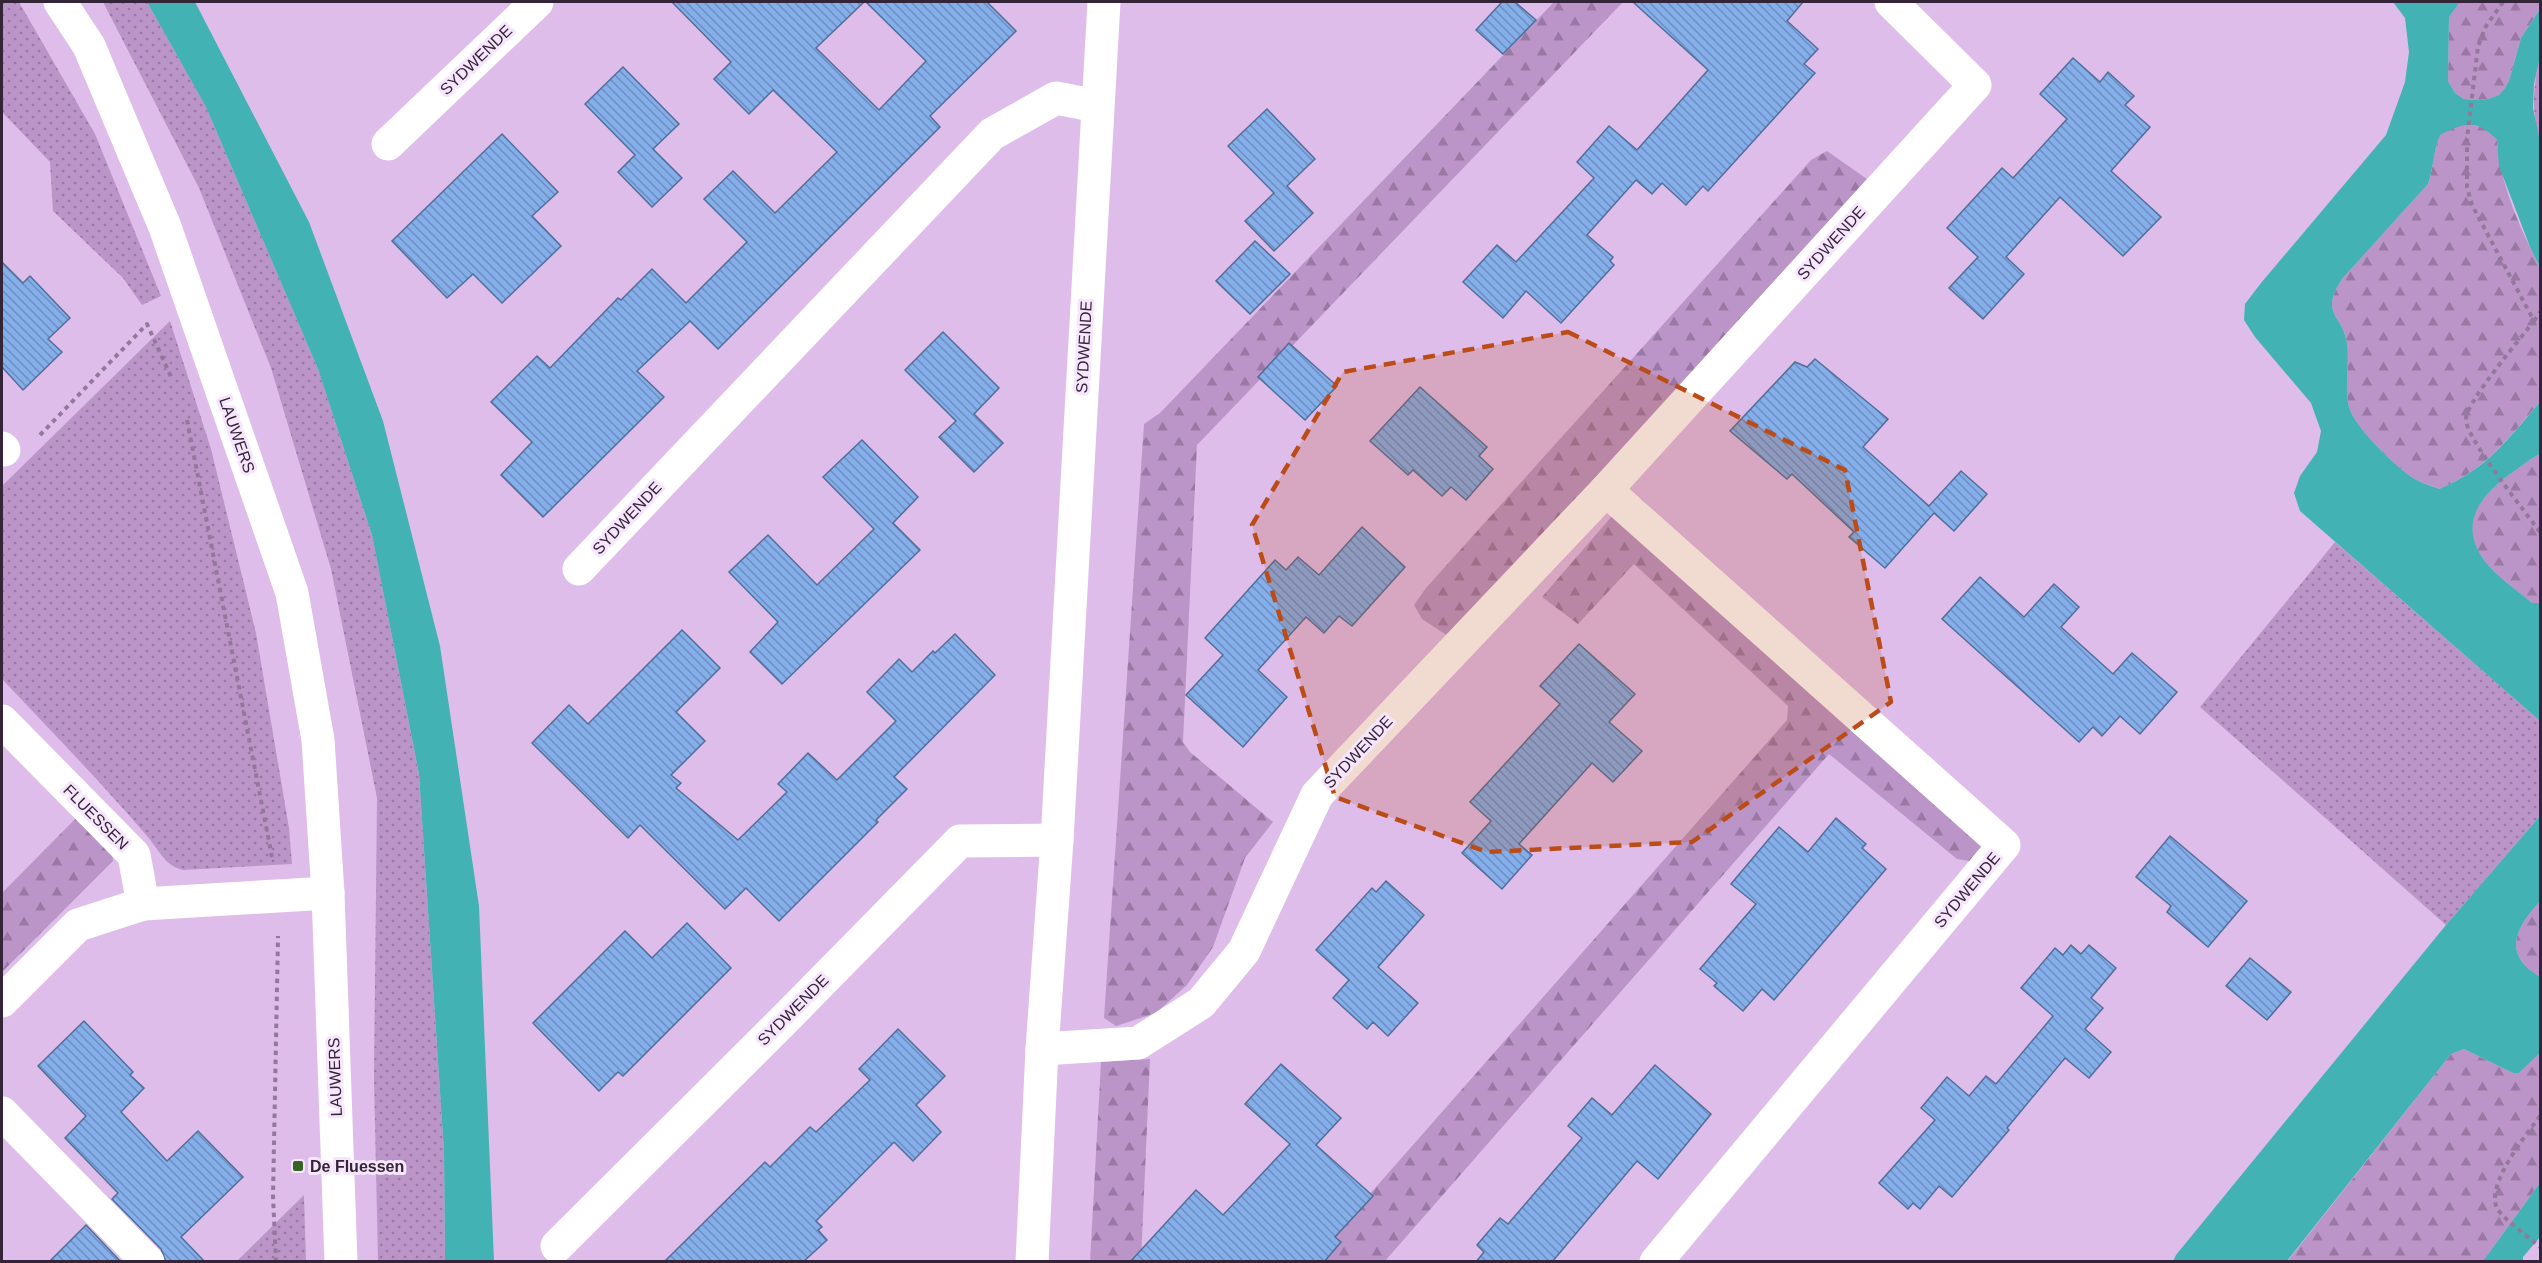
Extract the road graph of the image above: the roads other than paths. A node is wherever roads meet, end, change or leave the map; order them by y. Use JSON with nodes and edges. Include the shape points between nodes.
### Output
{"nodes":[{"id":1,"x":60,"y":2,"type":"edge"},
{"id":2,"x":537,"y":2,"type":"edge"},
{"id":3,"x":1104,"y":2,"type":"edge"},
{"id":4,"x":1891,"y":2,"type":"edge"},
{"id":5,"x":1097,"y":106,"type":"junction"},
{"id":6,"x":388,"y":144,"type":"dead end"},
{"id":7,"x":1606,"y":490,"type":"junction"},
{"id":8,"x":579,"y":569,"type":"dead end"},
{"id":9,"x":2,"y":721,"type":"edge"},
{"id":10,"x":1057,"y":840,"type":"junction"},
{"id":11,"x":328,"y":893,"type":"junction"},
{"id":12,"x":143,"y":904,"type":"junction"},
{"id":13,"x":2,"y":1001,"type":"edge"},
{"id":14,"x":1042,"y":1050,"type":"junction"},
{"id":15,"x":2,"y":1113,"type":"edge"},
{"id":16,"x":556,"y":1246,"type":"dead end"},
{"id":17,"x":148,"y":1262,"type":"edge"},
{"id":18,"x":341,"y":1262,"type":"edge"},
{"id":19,"x":1032,"y":1262,"type":"edge"},
{"id":20,"x":1656,"y":1262,"type":"edge"}],
"edges":[{"from":1,"to":11,"type":"street","name":"LAUWERS","via":[[89,46],[165,227],[292,593],[318,740]]},
{"from":2,"to":6,"type":"street","name":"SYDWENDE"},
{"from":3,"to":5,"type":"street","name":"SYDWENDE"},
{"from":4,"to":7,"type":"street","name":"SYDWENDE","via":[[1975,85]]},
{"from":5,"to":8,"type":"street","name":"SYDWENDE","via":[[1056,98],[992,134]]},
{"from":5,"to":10,"type":"street","name":"SYDWENDE"},
{"from":7,"to":14,"type":"street","name":"SYDWENDE","via":[[1317,795],[1244,951],[1201,1003],[1138,1043]]},
{"from":7,"to":20,"type":"street","name":"SYDWENDE","via":[[2004,845]]},
{"from":9,"to":12,"type":"street","name":"FLUESSEN","via":[[134,855]]},
{"from":10,"to":14,"type":"street","name":"SYDWENDE"},
{"from":10,"to":16,"type":"street","name":"SYDWENDE","via":[[960,841]]},
{"from":11,"to":12,"type":"street"},
{"from":11,"to":18,"type":"street","name":"LAUWERS"},
{"from":12,"to":13,"type":"street","via":[[78,925]]},
{"from":14,"to":19,"type":"street","name":"SYDWENDE"},
{"from":15,"to":17,"type":"street"}]}
